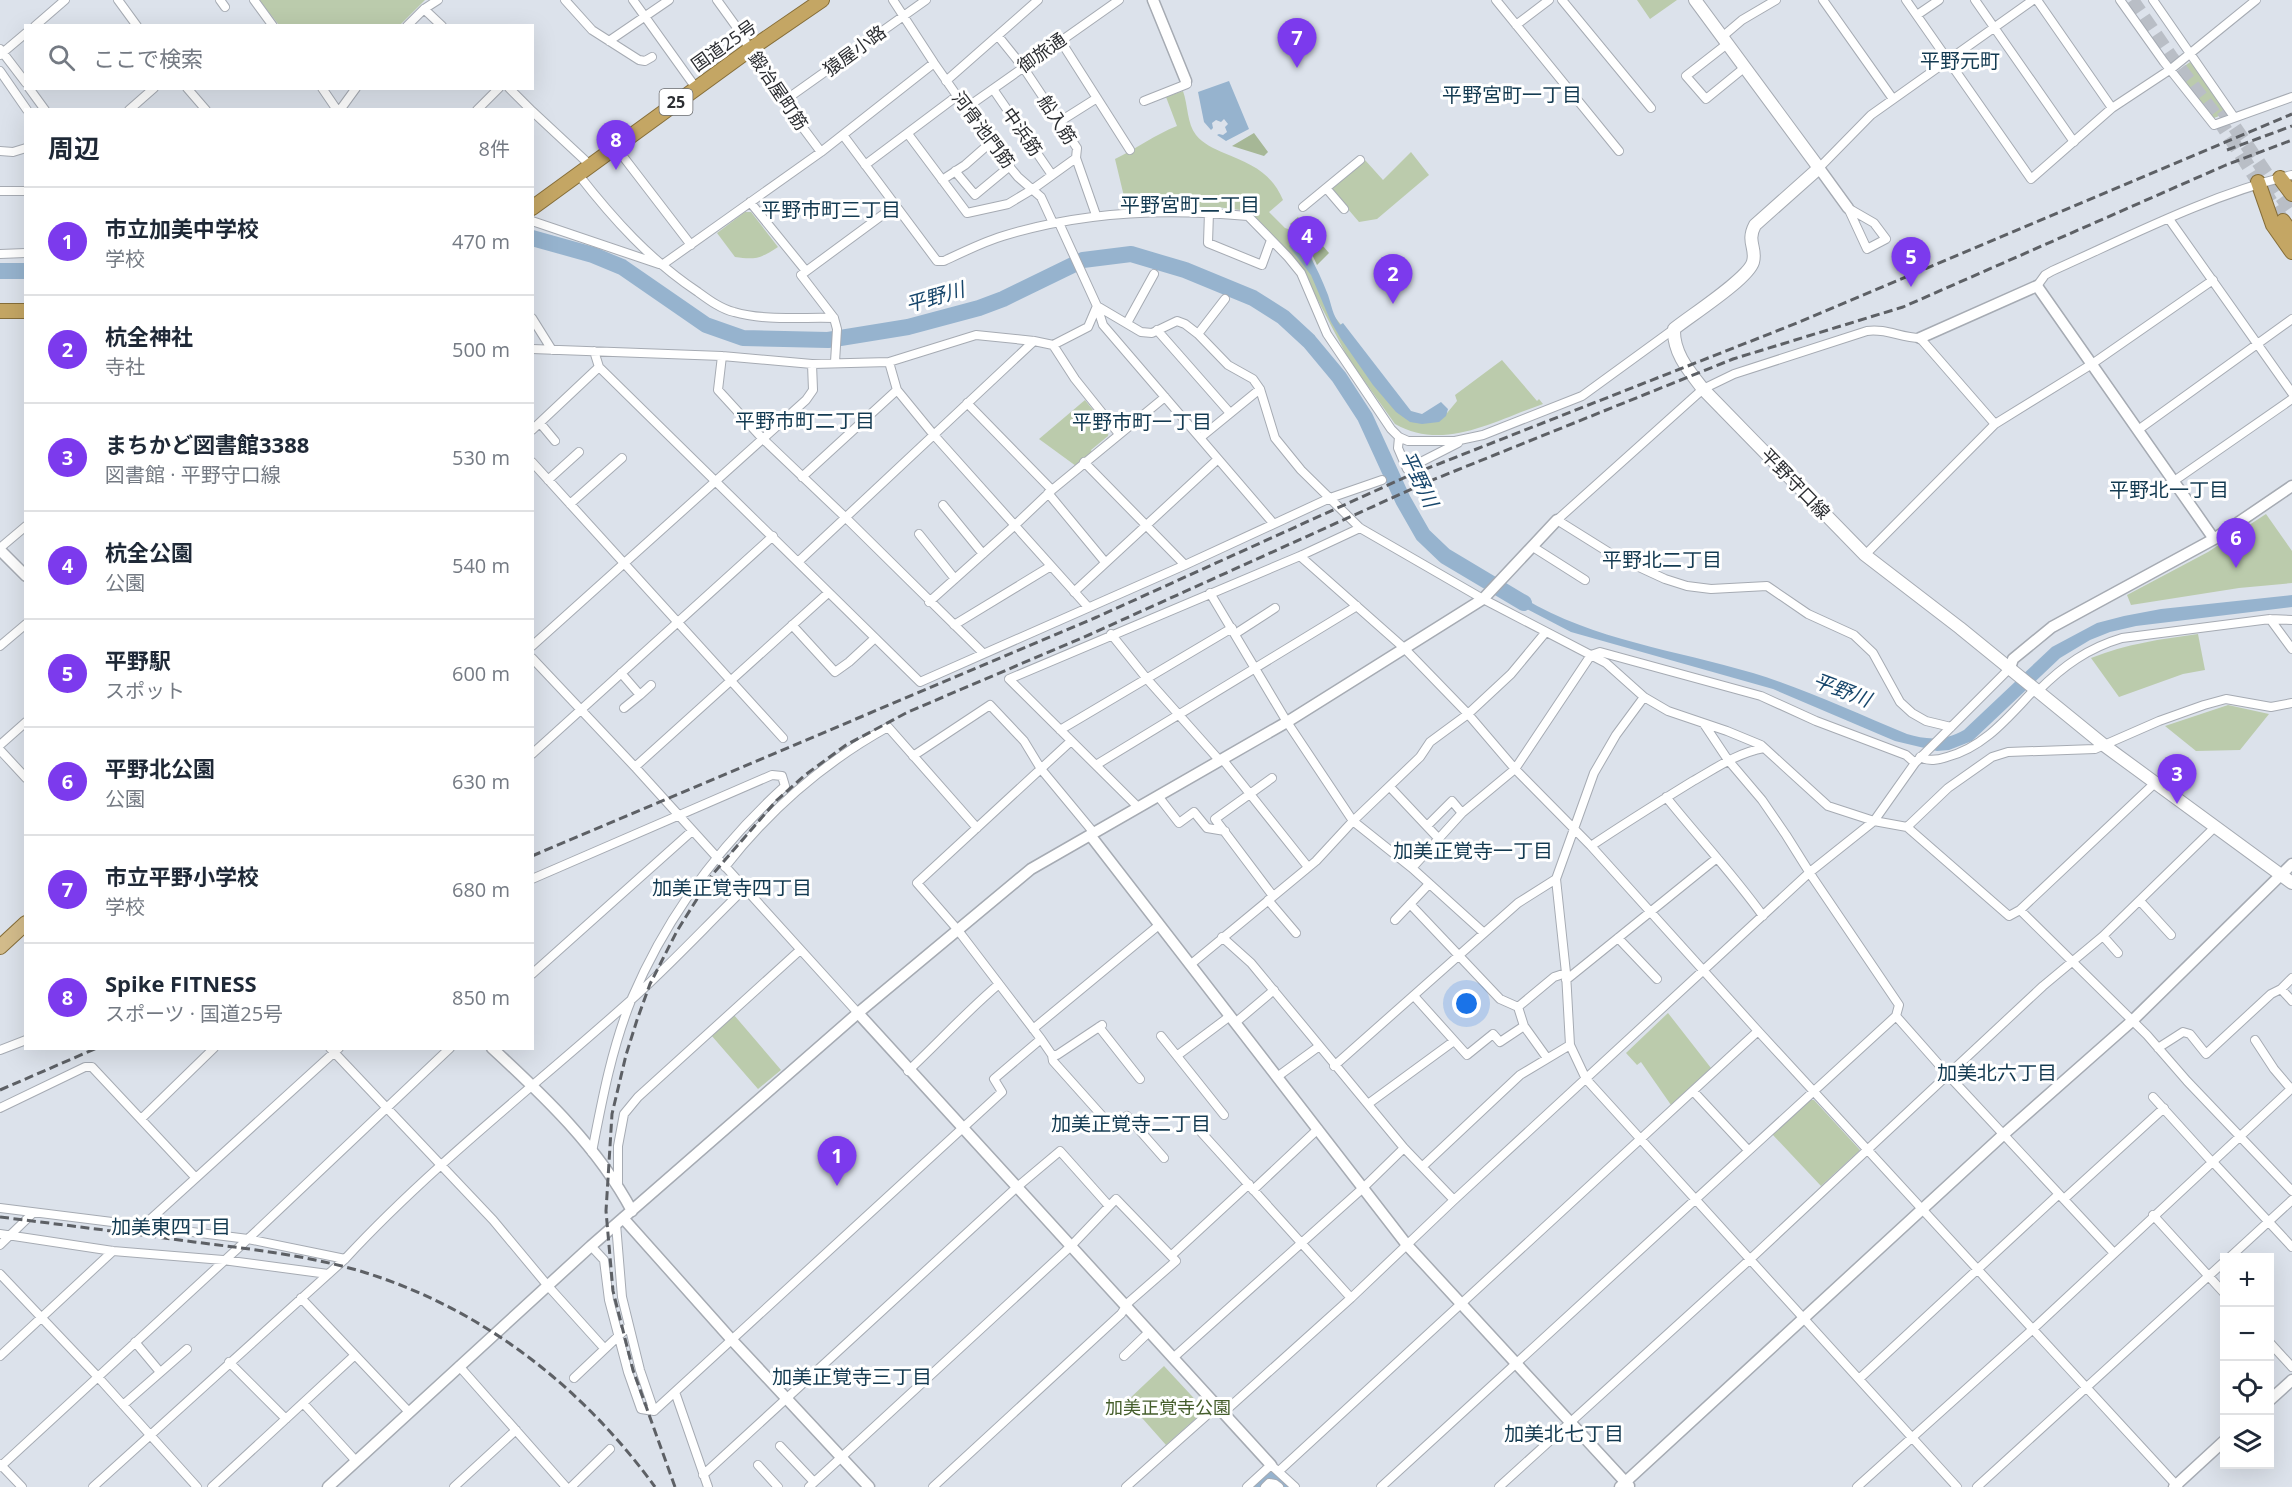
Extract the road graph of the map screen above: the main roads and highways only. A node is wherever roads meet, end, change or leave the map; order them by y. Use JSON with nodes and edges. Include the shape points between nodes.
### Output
{"nodes":[{"id":1,"x":822,"y":0,"type":"edge"},
{"id":2,"x":1695,"y":0,"type":"edge"},
{"id":3,"x":2286,"y":176,"type":"edge"},
{"id":4,"x":2258,"y":182,"type":"road end"},
{"id":5,"x":2292,"y":194,"type":"edge"},
{"id":6,"x":534,"y":207,"type":"edge"},
{"id":7,"x":2283,"y":221,"type":"tunnel mouth"},
{"id":8,"x":2292,"y":234,"type":"edge"},
{"id":9,"x":2292,"y":252,"type":"edge"},
{"id":10,"x":0,"y":311,"type":"edge"},
{"id":11,"x":24,"y":311,"type":"edge"},
{"id":12,"x":2292,"y":883,"type":"edge"},
{"id":13,"x":24,"y":925,"type":"edge"},
{"id":14,"x":0,"y":947,"type":"edge"}],
"edges":[{"from":1,"to":6,"type":"highway","name":"国道25号","number":"25"},
{"from":2,"to":12,"type":"main road","name":"平野守口線","via":[[1819,168],[1755,225],[1750,238],[1754,258],[1749,269],[1713,302],[1674,329],[1678,352],[1703,390],[1865,555],[2105,746]]},
{"from":3,"to":5,"type":"highway"},
{"from":4,"to":9,"type":"highway","via":[[2273,225]]},
{"from":7,"to":8,"type":"highway"},
{"from":10,"to":11,"type":"highway"},
{"from":13,"to":14,"type":"main road"}]}
